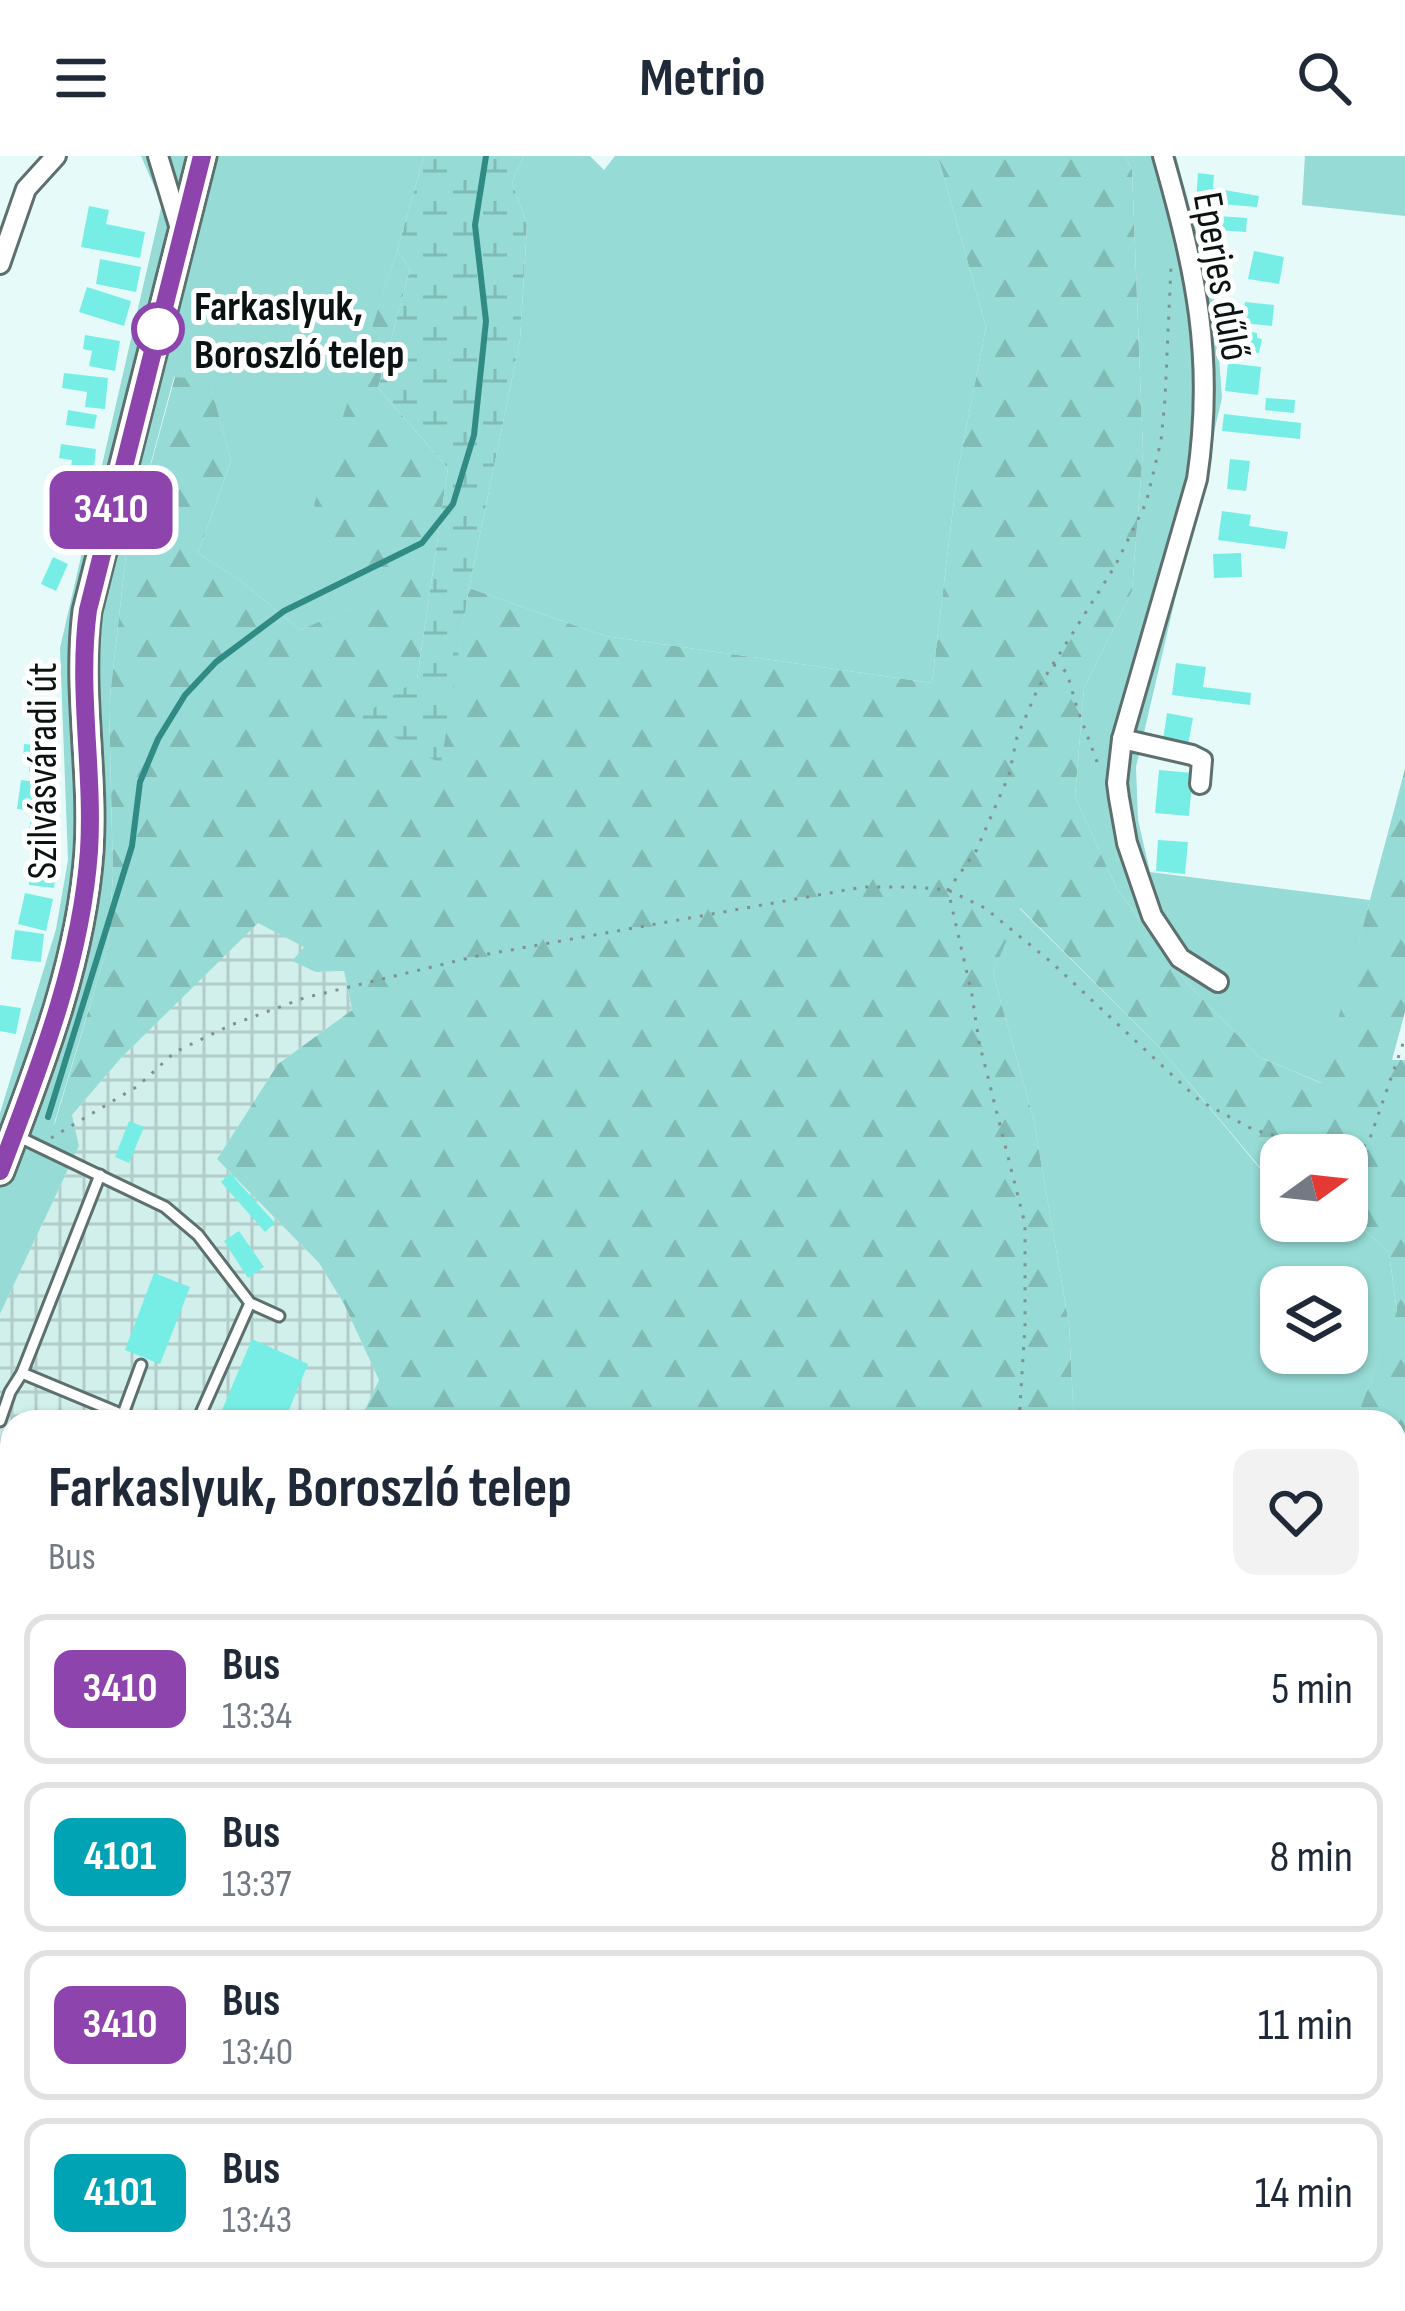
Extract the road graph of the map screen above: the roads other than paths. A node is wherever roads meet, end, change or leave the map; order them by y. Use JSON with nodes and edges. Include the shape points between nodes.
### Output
{"nodes":[{"id":1,"x":56,"y":156,"type":"edge"},
{"id":2,"x":158,"y":156,"type":"edge"},
{"id":3,"x":202,"y":156,"type":"edge"},
{"id":4,"x":1163,"y":156,"type":"edge"},
{"id":5,"x":182,"y":235,"type":"junction"},
{"id":6,"x":0,"y":264,"type":"edge"},
{"id":7,"x":1122,"y":739,"type":"junction"},
{"id":8,"x":1200,"y":784,"type":"dead end"},
{"id":9,"x":1218,"y":982,"type":"dead end"},
{"id":10,"x":25,"y":1140,"type":"junction"},
{"id":11,"x":0,"y":1171,"type":"edge"},
{"id":12,"x":100,"y":1174,"type":"junction"},
{"id":13,"x":250,"y":1303,"type":"junction"},
{"id":14,"x":279,"y":1316,"type":"dead end"},
{"id":15,"x":141,"y":1365,"type":"dead end"},
{"id":16,"x":22,"y":1373,"type":"junction"},
{"id":17,"x":4,"y":1410,"type":"edge"},
{"id":18,"x":102,"y":1410,"type":"edge"},
{"id":19,"x":125,"y":1410,"type":"edge"},
{"id":20,"x":202,"y":1410,"type":"edge"}],
"edges":[{"from":1,"to":6,"type":"street","via":[[26,189]]},
{"from":2,"to":5,"type":"street"},
{"from":3,"to":5,"type":"main road","name":"Szilvásváradi út"},
{"from":4,"to":7,"type":"street","name":"Eperjes dűlő","via":[[1201,313],[1206,402],[1197,479]]},
{"from":5,"to":10,"type":"main road","name":"Szilvásváradi út","via":[[88,610],[88,851]]},
{"from":7,"to":8,"type":"street","via":[[1202,760]]},
{"from":7,"to":9,"type":"street","name":"Eperjes dűlő","via":[[1117,783],[1127,843],[1152,916],[1180,958]]},
{"from":10,"to":11,"type":"main road","name":"Szilvásváradi út"},
{"from":10,"to":12,"type":"lane"},
{"from":12,"to":13,"type":"lane","via":[[182,1220]]},
{"from":12,"to":16,"type":"lane"},
{"from":13,"to":14,"type":"lane"},
{"from":13,"to":20,"type":"lane"},
{"from":15,"to":19,"type":"lane"},
{"from":16,"to":17,"type":"lane"},
{"from":16,"to":18,"type":"lane"}]}
